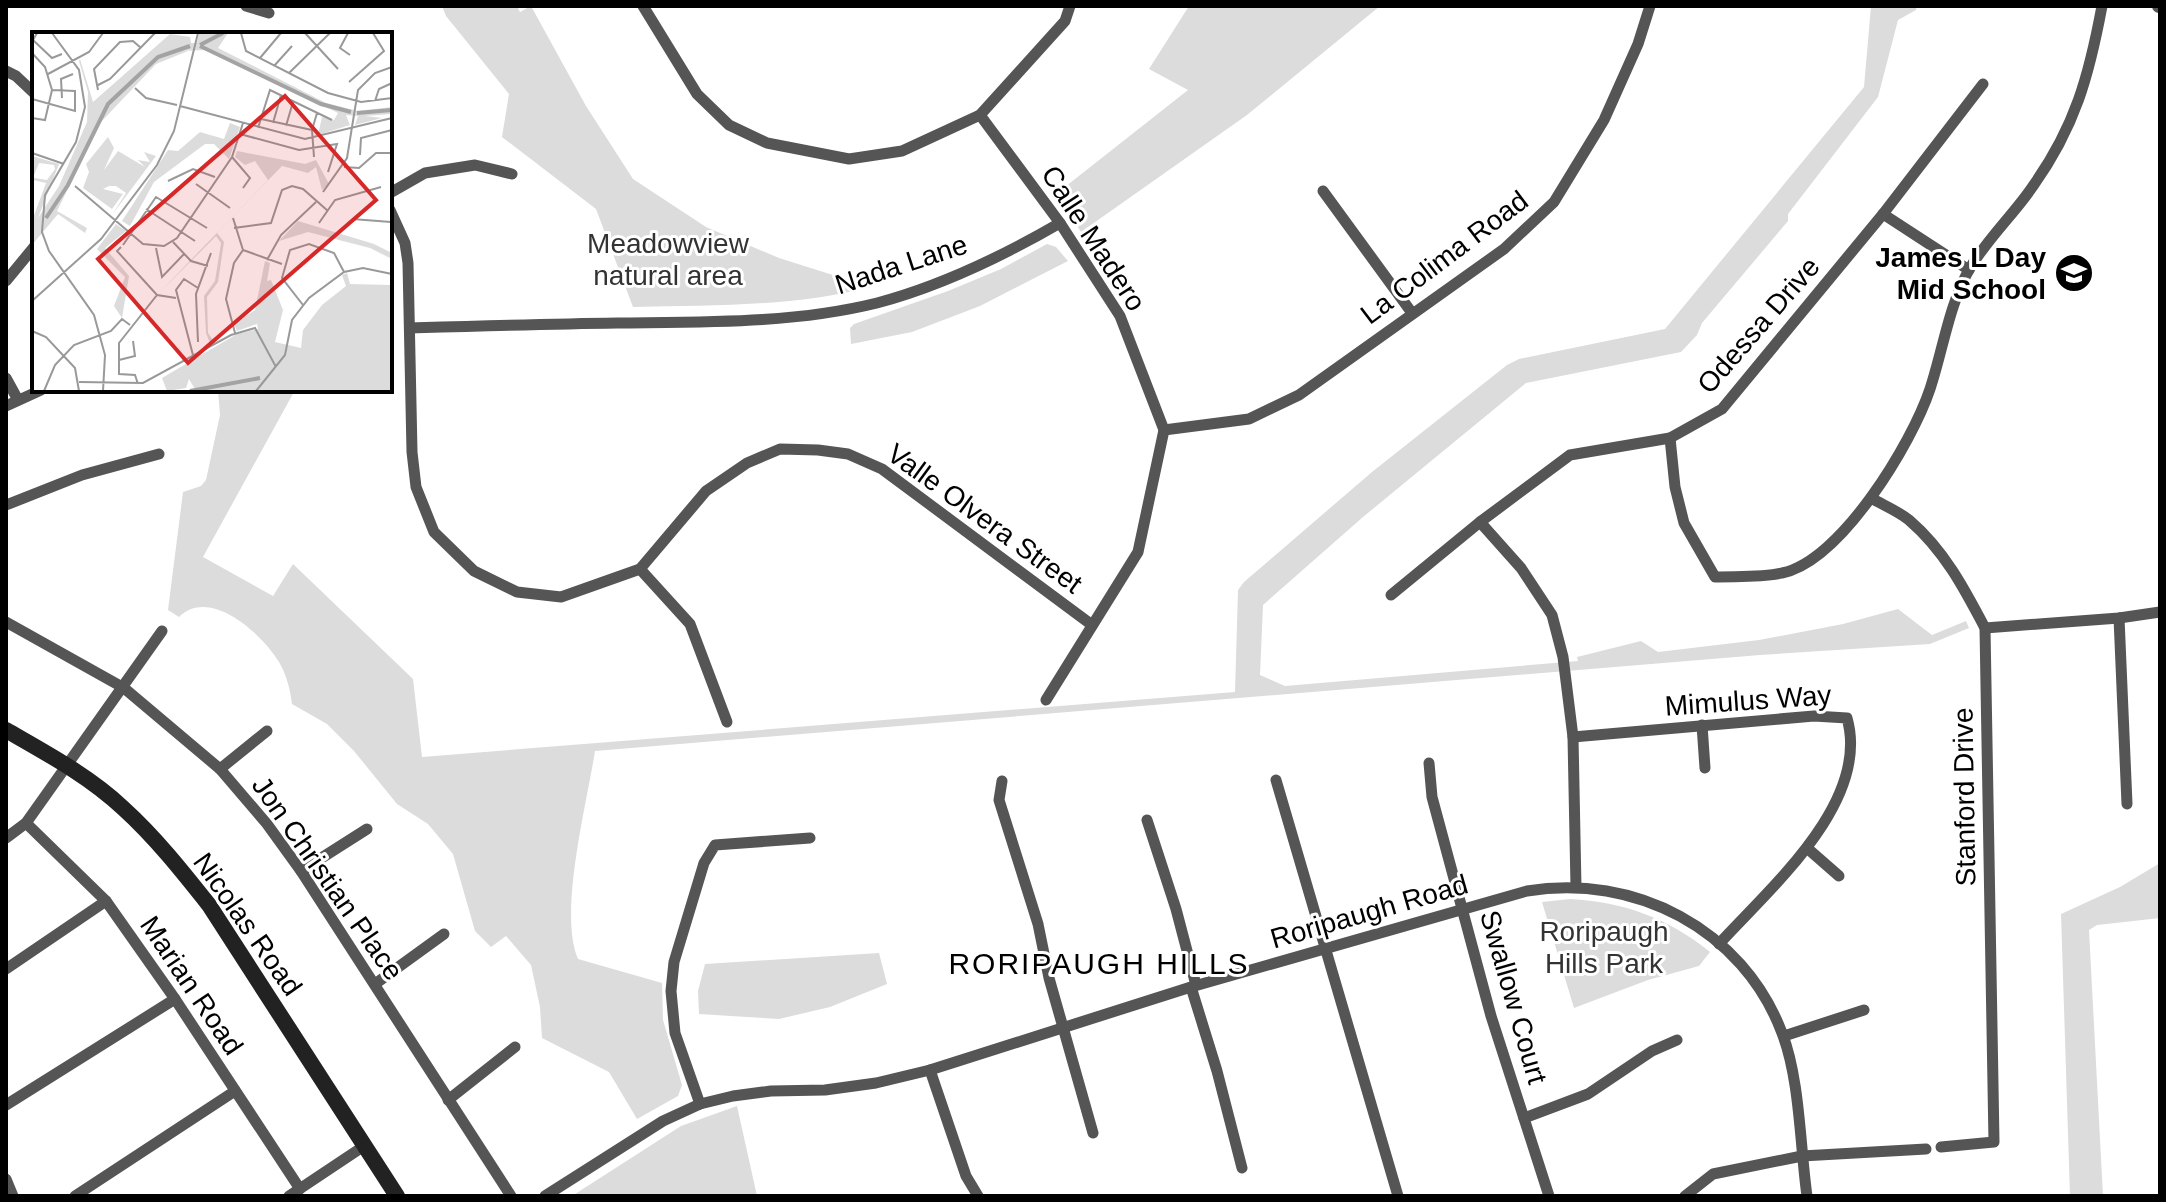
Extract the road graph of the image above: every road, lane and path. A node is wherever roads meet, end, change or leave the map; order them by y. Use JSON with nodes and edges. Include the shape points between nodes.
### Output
{"nodes":[{"id":1,"x":246,"y":6,"type":"edge"},
{"id":2,"x":643,"y":6,"type":"edge"},
{"id":3,"x":1070,"y":6,"type":"edge"},
{"id":4,"x":1650,"y":6,"type":"edge"},
{"id":5,"x":2102,"y":6,"type":"edge"},
{"id":6,"x":269,"y":13,"type":"dead end"},
{"id":7,"x":6,"y":71,"type":"edge"},
{"id":8,"x":1983,"y":84,"type":"dead end"},
{"id":9,"x":32,"y":91,"type":"edge"},
{"id":10,"x":980,"y":115,"type":"junction"},
{"id":11,"x":512,"y":174,"type":"dead end"},
{"id":12,"x":1323,"y":191,"type":"dead end"},
{"id":13,"x":392,"y":192,"type":"edge"},
{"id":14,"x":392,"y":214,"type":"edge"},
{"id":15,"x":1883,"y":214,"type":"junction"},
{"id":16,"x":1060,"y":223,"type":"junction"},
{"id":17,"x":32,"y":249,"type":"edge"},
{"id":18,"x":1969,"y":270,"type":"junction"},
{"id":19,"x":6,"y":281,"type":"edge"},
{"id":20,"x":1412,"y":313,"type":"junction"},
{"id":21,"x":411,"y":328,"type":"junction"},
{"id":22,"x":6,"y":378,"type":"edge"},
{"id":23,"x":36,"y":392,"type":"edge"},
{"id":24,"x":18,"y":400,"type":"junction"},
{"id":25,"x":6,"y":406,"type":"edge"},
{"id":26,"x":1164,"y":430,"type":"junction"},
{"id":27,"x":1670,"y":438,"type":"junction"},
{"id":28,"x":159,"y":454,"type":"dead end"},
{"id":29,"x":1871,"y":498,"type":"junction"},
{"id":30,"x":6,"y":505,"type":"edge"},
{"id":31,"x":1480,"y":522,"type":"junction"},
{"id":32,"x":640,"y":569,"type":"junction"},
{"id":33,"x":1391,"y":595,"type":"dead end"},
{"id":34,"x":2160,"y":612,"type":"edge"},
{"id":35,"x":2119,"y":618,"type":"junction"},
{"id":36,"x":6,"y":622,"type":"edge"},
{"id":37,"x":1092,"y":625,"type":"junction"},
{"id":38,"x":1985,"y":628,"type":"junction"},
{"id":39,"x":162,"y":631,"type":"dead end"},
{"id":40,"x":124,"y":688,"type":"junction"},
{"id":41,"x":1046,"y":700,"type":"dead end"},
{"id":42,"x":727,"y":722,"type":"dead end"},
{"id":43,"x":1702,"y":725,"type":"junction"},
{"id":44,"x":6,"y":730,"type":"edge"},
{"id":45,"x":267,"y":731,"type":"dead end"},
{"id":46,"x":1573,"y":737,"type":"junction"},
{"id":47,"x":1429,"y":763,"type":"dead end"},
{"id":48,"x":69,"y":766,"type":"junction"},
{"id":49,"x":1705,"y":768,"type":"dead end"},
{"id":50,"x":220,"y":769,"type":"junction"},
{"id":51,"x":1276,"y":780,"type":"dead end"},
{"id":52,"x":1002,"y":781,"type":"dead end"},
{"id":53,"x":2127,"y":804,"type":"dead end"},
{"id":54,"x":1147,"y":820,"type":"dead end"},
{"id":55,"x":26,"y":823,"type":"junction"},
{"id":56,"x":367,"y":829,"type":"dead end"},
{"id":57,"x":6,"y":838,"type":"edge"},
{"id":58,"x":810,"y":838,"type":"dead end"},
{"id":59,"x":1807,"y":848,"type":"junction"},
{"id":60,"x":301,"y":871,"type":"junction"},
{"id":61,"x":1839,"y":876,"type":"dead end"},
{"id":62,"x":1576,"y":887,"type":"junction"},
{"id":63,"x":106,"y":901,"type":"junction"},
{"id":64,"x":1463,"y":909,"type":"junction"},
{"id":65,"x":444,"y":934,"type":"dead end"},
{"id":66,"x":1719,"y":944,"type":"junction"},
{"id":67,"x":1325,"y":949,"type":"junction"},
{"id":68,"x":6,"y":969,"type":"edge"},
{"id":69,"x":375,"y":984,"type":"junction"},
{"id":70,"x":1194,"y":986,"type":"junction"},
{"id":71,"x":175,"y":999,"type":"junction"},
{"id":72,"x":1864,"y":1010,"type":"dead end"},
{"id":73,"x":1062,"y":1027,"type":"junction"},
{"id":74,"x":1784,"y":1036,"type":"junction"},
{"id":75,"x":1677,"y":1040,"type":"dead end"},
{"id":76,"x":515,"y":1047,"type":"dead end"},
{"id":77,"x":930,"y":1070,"type":"junction"},
{"id":78,"x":235,"y":1091,"type":"junction"},
{"id":79,"x":448,"y":1100,"type":"junction"},
{"id":80,"x":700,"y":1104,"type":"junction"},
{"id":81,"x":6,"y":1105,"type":"edge"},
{"id":82,"x":1524,"y":1118,"type":"junction"},
{"id":83,"x":1093,"y":1133,"type":"dead end"},
{"id":84,"x":364,"y":1146,"type":"junction"},
{"id":85,"x":1941,"y":1147,"type":"dead end"},
{"id":86,"x":1926,"y":1149,"type":"dead end"},
{"id":87,"x":1802,"y":1156,"type":"junction"},
{"id":88,"x":1242,"y":1168,"type":"dead end"},
{"id":89,"x":6,"y":1179,"type":"edge"},
{"id":90,"x":300,"y":1189,"type":"junction"},
{"id":91,"x":13,"y":1196,"type":"edge"},
{"id":92,"x":75,"y":1196,"type":"edge"},
{"id":93,"x":289,"y":1196,"type":"edge"},
{"id":94,"x":397,"y":1196,"type":"edge"},
{"id":95,"x":511,"y":1196,"type":"edge"},
{"id":96,"x":545,"y":1196,"type":"edge"},
{"id":97,"x":978,"y":1196,"type":"edge"},
{"id":98,"x":1398,"y":1196,"type":"edge"},
{"id":99,"x":1549,"y":1196,"type":"edge"},
{"id":100,"x":1685,"y":1196,"type":"edge"},
{"id":101,"x":1807,"y":1196,"type":"edge"}],
"edges":[{"from":1,"to":6,"type":"street"},
{"from":2,"to":10,"type":"street","via":[[697,94],[729,125],[767,143],[849,159],[902,151]]},
{"from":3,"to":10,"type":"street","via":[[1065,21]]},
{"from":4,"to":20,"type":"street","name":"La Colima Road","via":[[1604,120],[1554,202],[1504,249]]},
{"from":5,"to":18,"type":"street","via":[[2070,127],[2033,187]]},
{"from":7,"to":9,"type":"street"},
{"from":8,"to":15,"type":"street","name":"Odessa Drive"},
{"from":10,"to":16,"type":"street","name":"Calle Madero"},
{"from":11,"to":13,"type":"street","via":[[475,165],[425,173]]},
{"from":12,"to":20,"type":"street"},
{"from":14,"to":21,"type":"street","via":[[405,243]]},
{"from":15,"to":18,"type":"street"},
{"from":15,"to":27,"type":"street","name":"Odessa Drive","via":[[1722,409]]},
{"from":16,"to":21,"type":"street","name":"Nada Lane","via":[[1010,252],[918,289],[822,313],[689,323]]},
{"from":16,"to":26,"type":"street","name":"Calle Madero","via":[[1120,316]]},
{"from":17,"to":19,"type":"street"},
{"from":18,"to":29,"type":"street","via":[[1920,414]]},
{"from":20,"to":26,"type":"street","name":"La Colima Road","via":[[1299,395],[1249,419]]},
{"from":21,"to":32,"type":"street","via":[[416,487],[434,532],[474,571],[525,594],[561,597]]},
{"from":22,"to":24,"type":"street"},
{"from":23,"to":24,"type":"street"},
{"from":24,"to":25,"type":"street"},
{"from":26,"to":37,"type":"street","via":[[1138,552]]},
{"from":27,"to":29,"type":"street","via":[[1684,523],[1715,577],[1783,573],[1826,550]]},
{"from":27,"to":31,"type":"street","name":"Odessa Drive","via":[[1570,455]]},
{"from":28,"to":30,"type":"street","via":[[82,475]]},
{"from":29,"to":38,"type":"street","name":"Stanford Drive","via":[[1906,518],[1939,549]]},
{"from":31,"to":33,"type":"street","name":"Odessa Drive"},
{"from":31,"to":46,"type":"street","via":[[1521,568],[1552,615]]},
{"from":32,"to":37,"type":"street","name":"Valle Olvera Street","via":[[706,491],[747,463],[780,449],[818,450],[848,454],[882,469]]},
{"from":32,"to":42,"type":"street","via":[[690,624]]},
{"from":34,"to":35,"type":"street"},
{"from":35,"to":38,"type":"street"},
{"from":35,"to":53,"type":"street"},
{"from":36,"to":40,"type":"street","name":"Jon Christian Place"},
{"from":37,"to":41,"type":"street"},
{"from":38,"to":85,"type":"street","name":"Stanford Drive","via":[[1994,1142]]},
{"from":39,"to":40,"type":"street"},
{"from":40,"to":48,"type":"street"},
{"from":40,"to":50,"type":"street","name":"Jon Christian Place"},
{"from":43,"to":46,"type":"street","name":"Mimulus Way"},
{"from":43,"to":49,"type":"street"},
{"from":43,"to":59,"type":"street","name":"Mimulus Way","via":[[1847,718],[1849,758],[1838,801]]},
{"from":44,"to":48,"type":"main road","name":"Nicolas Road"},
{"from":45,"to":50,"type":"street"},
{"from":46,"to":62,"type":"street"},
{"from":47,"to":64,"type":"street","name":"Swallow Court","via":[[1432,797]]},
{"from":48,"to":55,"type":"street"},
{"from":48,"to":84,"type":"main road","name":"Nicolas Road","via":[[123,807],[209,905]]},
{"from":50,"to":60,"type":"street","name":"Jon Christian Place"},
{"from":51,"to":67,"type":"street"},
{"from":52,"to":73,"type":"street","via":[[999,800],[1038,924]]},
{"from":54,"to":70,"type":"street"},
{"from":55,"to":57,"type":"street"},
{"from":55,"to":63,"type":"street","name":"Marian Road"},
{"from":56,"to":60,"type":"street"},
{"from":58,"to":80,"type":"street","via":[[715,845],[704,863],[674,962],[671,991],[675,1033]]},
{"from":59,"to":61,"type":"street"},
{"from":59,"to":66,"type":"street","name":"Mimulus Way"},
{"from":60,"to":69,"type":"street","name":"Jon Christian Place"},
{"from":62,"to":64,"type":"street","name":"Roripaugh Road","via":[[1527,891]]},
{"from":62,"to":66,"type":"street","name":"Roripaugh Road","via":[[1656,904]]},
{"from":63,"to":68,"type":"street"},
{"from":63,"to":71,"type":"street","name":"Marian Road"},
{"from":64,"to":67,"type":"street","name":"Roripaugh Road"},
{"from":64,"to":82,"type":"street","name":"Swallow Court"},
{"from":65,"to":69,"type":"street"},
{"from":66,"to":74,"type":"street","name":"Roripaugh Road","via":[[1756,984]]},
{"from":67,"to":70,"type":"street","name":"Roripaugh Road"},
{"from":67,"to":98,"type":"street"},
{"from":69,"to":79,"type":"street","name":"Jon Christian Place"},
{"from":70,"to":73,"type":"street","name":"Roripaugh Road"},
{"from":70,"to":88,"type":"street"},
{"from":71,"to":78,"type":"street","name":"Marian Road"},
{"from":71,"to":81,"type":"street"},
{"from":72,"to":74,"type":"street"},
{"from":73,"to":77,"type":"street","name":"Roripaugh Road"},
{"from":73,"to":83,"type":"street"},
{"from":74,"to":87,"type":"street","name":"Roripaugh Road"},
{"from":75,"to":82,"type":"street","via":[[1588,1094]]},
{"from":76,"to":79,"type":"street"},
{"from":77,"to":80,"type":"street","name":"Roripaugh Road","via":[[876,1083],[771,1091]]},
{"from":77,"to":97,"type":"street","via":[[966,1176]]},
{"from":78,"to":90,"type":"street","name":"Marian Road"},
{"from":78,"to":92,"type":"street"},
{"from":79,"to":95,"type":"street","name":"Jon Christian Place"},
{"from":80,"to":96,"type":"street","name":"Roripaugh Road","via":[[663,1121]]},
{"from":82,"to":99,"type":"street","name":"Swallow Court"},
{"from":84,"to":90,"type":"street"},
{"from":84,"to":94,"type":"main road","name":"Nicolas Road"},
{"from":86,"to":87,"type":"street"},
{"from":87,"to":100,"type":"street","via":[[1713,1174]]},
{"from":87,"to":101,"type":"street","name":"Roripaugh Road"},
{"from":89,"to":91,"type":"street"},
{"from":90,"to":93,"type":"street"}]}
